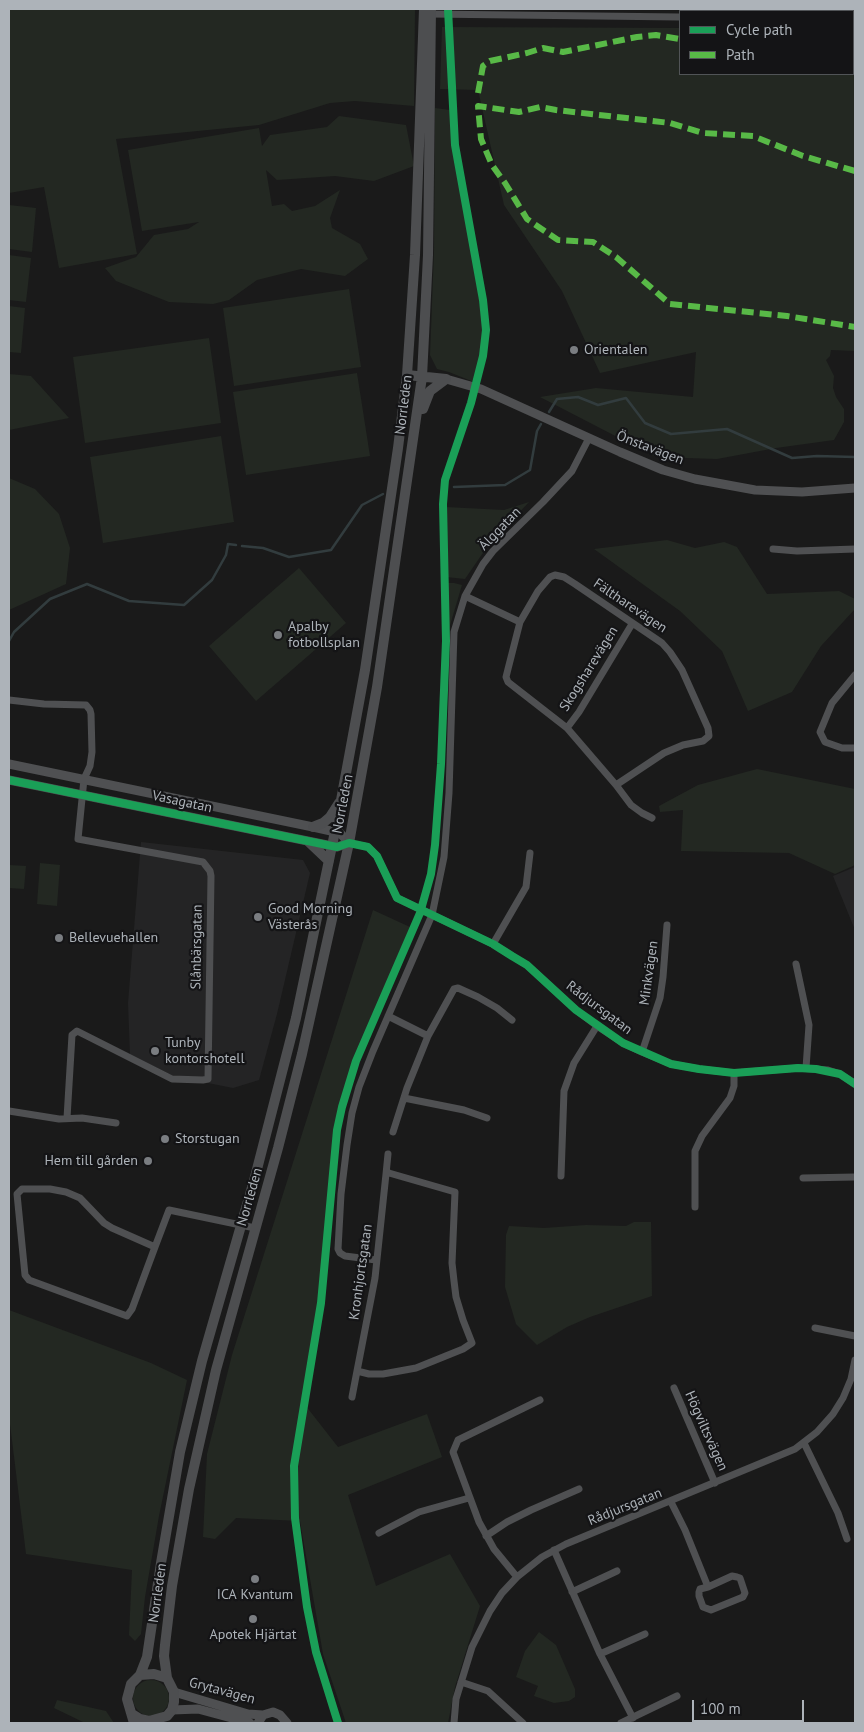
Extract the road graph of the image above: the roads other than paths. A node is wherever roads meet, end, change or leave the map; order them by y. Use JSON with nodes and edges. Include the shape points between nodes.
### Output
{"nodes":[{"id":1,"x":427,"y":11,"type":"edge"},
{"id":2,"x":508,"y":12,"type":"edge"},
{"id":3,"x":601,"y":12,"type":"edge"},
{"id":4,"x":679,"y":17,"type":"edge"},
{"id":5,"x":423,"y":356,"type":"junction"},
{"id":6,"x":407,"y":375,"type":"junction"},
{"id":7,"x":422,"y":377,"type":"junction"},
{"id":8,"x":446,"y":379,"type":"junction"},
{"id":9,"x":416,"y":426,"type":"junction"},
{"id":10,"x":589,"y":438,"type":"junction"},
{"id":11,"x":855,"y":488,"type":"edge"},
{"id":12,"x":773,"y":549,"type":"dead end"},
{"id":13,"x":855,"y":549,"type":"edge"},
{"id":14,"x":465,"y":596,"type":"junction"},
{"id":15,"x":520,"y":622,"type":"junction"},
{"id":16,"x":632,"y":624,"type":"junction"},
{"id":17,"x":855,"y":675,"type":"edge"},
{"id":18,"x":9,"y":700,"type":"edge"},
{"id":19,"x":567,"y":728,"type":"junction"},
{"id":20,"x":855,"y":748,"type":"edge"},
{"id":21,"x":9,"y":764,"type":"edge"},
{"id":22,"x":84,"y":779,"type":"junction"},
{"id":23,"x":9,"y":780,"type":"edge"},
{"id":24,"x":616,"y":785,"type":"junction"},
{"id":25,"x":83,"y":794,"type":"junction"},
{"id":26,"x":342,"y":798,"type":"junction"},
{"id":27,"x":652,"y":818,"type":"dead end"},
{"id":28,"x":313,"y":827,"type":"junction"},
{"id":29,"x":335,"y":832,"type":"junction"},
{"id":30,"x":309,"y":842,"type":"junction"},
{"id":31,"x":349,"y":844,"type":"junction"},
{"id":32,"x":332,"y":846,"type":"junction"},
{"id":33,"x":530,"y":853,"type":"dead end"},
{"id":34,"x":329,"y":861,"type":"junction"},
{"id":35,"x":432,"y":915,"type":"junction"},
{"id":36,"x":668,"y":925,"type":"dead end"},
{"id":37,"x":493,"y":944,"type":"junction"},
{"id":38,"x":796,"y":964,"type":"dead end"},
{"id":39,"x":388,"y":1016,"type":"junction"},
{"id":40,"x":512,"y":1020,"type":"dead end"},
{"id":41,"x":597,"y":1026,"type":"junction"},
{"id":42,"x":428,"y":1036,"type":"junction"},
{"id":43,"x":642,"y":1052,"type":"junction"},
{"id":44,"x":806,"y":1068,"type":"junction"},
{"id":45,"x":734,"y":1073,"type":"junction"},
{"id":46,"x":855,"y":1082,"type":"edge"},
{"id":47,"x":404,"y":1098,"type":"junction"},
{"id":48,"x":9,"y":1111,"type":"edge"},
{"id":49,"x":67,"y":1118,"type":"junction"},
{"id":50,"x":488,"y":1118,"type":"dead end"},
{"id":51,"x":116,"y":1123,"type":"dead end"},
{"id":52,"x":393,"y":1132,"type":"dead end"},
{"id":53,"x":388,"y":1154,"type":"dead end"},
{"id":54,"x":386,"y":1174,"type":"junction"},
{"id":55,"x":562,"y":1176,"type":"dead end"},
{"id":56,"x":855,"y":1177,"type":"edge"},
{"id":57,"x":803,"y":1178,"type":"dead end"},
{"id":58,"x":695,"y":1207,"type":"dead end"},
{"id":59,"x":241,"y":1226,"type":"junction"},
{"id":60,"x":255,"y":1228,"type":"junction"},
{"id":61,"x":155,"y":1247,"type":"junction"},
{"id":62,"x":376,"y":1260,"type":"junction"},
{"id":63,"x":815,"y":1328,"type":"dead end"},
{"id":64,"x":855,"y":1336,"type":"edge"},
{"id":65,"x":855,"y":1360,"type":"edge"},
{"id":66,"x":357,"y":1371,"type":"junction"},
{"id":67,"x":674,"y":1388,"type":"dead end"},
{"id":68,"x":352,"y":1397,"type":"dead end"},
{"id":69,"x":540,"y":1400,"type":"dead end"},
{"id":70,"x":804,"y":1442,"type":"junction"},
{"id":71,"x":715,"y":1483,"type":"junction"},
{"id":72,"x":579,"y":1489,"type":"dead end"},
{"id":73,"x":469,"y":1498,"type":"junction"},
{"id":74,"x":671,"y":1502,"type":"junction"},
{"id":75,"x":379,"y":1533,"type":"dead end"},
{"id":76,"x":486,"y":1536,"type":"junction"},
{"id":77,"x":847,"y":1539,"type":"dead end"},
{"id":78,"x":554,"y":1550,"type":"junction"},
{"id":79,"x":617,"y":1571,"type":"dead end"},
{"id":80,"x":517,"y":1577,"type":"junction"},
{"id":81,"x":708,"y":1587,"type":"junction"},
{"id":82,"x":572,"y":1592,"type":"junction"},
{"id":83,"x":645,"y":1634,"type":"dead end"},
{"id":84,"x":600,"y":1654,"type":"junction"},
{"id":85,"x":140,"y":1675,"type":"junction"},
{"id":86,"x":167,"y":1678,"type":"junction"},
{"id":87,"x":461,"y":1682,"type":"junction"},
{"id":88,"x":174,"y":1692,"type":"junction"},
{"id":89,"x":677,"y":1696,"type":"dead end"},
{"id":90,"x":264,"y":1714,"type":"junction"},
{"id":91,"x":167,"y":1717,"type":"edge"},
{"id":92,"x":633,"y":1718,"type":"junction"},
{"id":93,"x":133,"y":1719,"type":"edge"},
{"id":94,"x":250,"y":1723,"type":"edge"},
{"id":95,"x":258,"y":1723,"type":"edge"},
{"id":96,"x":287,"y":1723,"type":"edge"},
{"id":97,"x":454,"y":1723,"type":"edge"},
{"id":98,"x":523,"y":1723,"type":"edge"},
{"id":99,"x":621,"y":1723,"type":"edge"}],
"edges":[{"from":1,"to":2,"type":"street"},
{"from":1,"to":5,"type":"main road","name":"Norrleden","via":[[428,255]]},
{"from":1,"to":6,"type":"main road","name":"Norrleden"},
{"from":2,"to":3,"type":"street"},
{"from":3,"to":4,"type":"street"},
{"from":5,"to":7,"type":"main road","name":"Norrleden"},
{"from":5,"to":8,"type":"main road","via":[[430,367]]},
{"from":6,"to":7,"type":"main road"},
{"from":6,"to":26,"type":"main road","name":"Norrleden","via":[[365,670]]},
{"from":7,"to":8,"type":"main road"},
{"from":7,"to":9,"type":"main road","name":"Norrleden"},
{"from":8,"to":9,"type":"main road","via":[[430,390]]},
{"from":8,"to":10,"type":"street","name":"Önstavägen","via":[[481,389]]},
{"from":9,"to":31,"type":"main road","name":"Norrleden","via":[[377,687]]},
{"from":10,"to":11,"type":"street","name":"Önstavägen","via":[[663,470],[725,485],[802,492]]},
{"from":10,"to":14,"type":"street","name":"Älggatan","via":[[572,471],[493,551]]},
{"from":12,"to":13,"type":"street"},
{"from":14,"to":15,"type":"street"},
{"from":14,"to":35,"type":"street","name":"Älggatan","via":[[454,632],[444,858]]},
{"from":15,"to":16,"type":"street","name":"Fältharevägen","via":[[538,591],[550,577],[555,576],[564,577]]},
{"from":15,"to":19,"type":"street","name":"Fältharevägen","via":[[506,677],[508,682]]},
{"from":16,"to":19,"type":"street","name":"Skogsharevägen"},
{"from":16,"to":24,"type":"street","name":"Fältharevägen","via":[[670,652],[682,670],[709,736],[703,741],[664,753]]},
{"from":17,"to":20,"type":"street","via":[[832,703],[820,732],[825,742],[842,748]]},
{"from":18,"to":22,"type":"street","via":[[86,705],[91,714],[92,752]]},
{"from":19,"to":24,"type":"street","name":"Fältharevägen"},
{"from":21,"to":22,"type":"street","name":"Vasagatan"},
{"from":22,"to":25,"type":"street","name":"Slånbärsgatan"},
{"from":22,"to":28,"type":"street","name":"Vasagatan"},
{"from":23,"to":25,"type":"street","name":"Vasagatan"},
{"from":24,"to":27,"type":"street","name":"Fältharevägen","via":[[632,805]]},
{"from":25,"to":30,"type":"street","name":"Vasagatan"},
{"from":25,"to":49,"type":"street","name":"Slånbärsgatan","via":[[78,839],[202,862],[210,870],[208,1079],[172,1079],[76,1031],[72,1035]]},
{"from":26,"to":28,"type":"main road","via":[[330,817]]},
{"from":26,"to":29,"type":"main road","name":"Norrleden"},
{"from":28,"to":29,"type":"street","name":"Vasagatan"},
{"from":29,"to":31,"type":"street","name":"Vasagatan"},
{"from":29,"to":32,"type":"main road","name":"Norrleden"},
{"from":30,"to":32,"type":"street","name":"Vasagatan"},
{"from":30,"to":34,"type":"main road"},
{"from":31,"to":32,"type":"street","name":"Vasagatan"},
{"from":31,"to":35,"type":"street","name":"Rådjursgatan","via":[[368,847],[377,856],[397,898]]},
{"from":31,"to":60,"type":"main road","name":"Norrleden","via":[[302,1054]]},
{"from":32,"to":34,"type":"main road","name":"Norrleden"},
{"from":33,"to":37,"type":"street","via":[[526,887]]},
{"from":34,"to":59,"type":"main road","name":"Norrleden","via":[[296,1018]]},
{"from":35,"to":37,"type":"street","name":"Rådjursgatan"},
{"from":35,"to":39,"type":"street","name":"Älggatan"},
{"from":36,"to":43,"type":"street","name":"Minkvägen","via":[[660,998]]},
{"from":37,"to":41,"type":"street","name":"Rådjursgatan","via":[[526,965]]},
{"from":38,"to":44,"type":"street","via":[[808,1025]]},
{"from":39,"to":42,"type":"street"},
{"from":39,"to":62,"type":"street","name":"Älggatan","via":[[352,1113],[341,1194],[338,1249],[345,1256]]},
{"from":40,"to":42,"type":"street","via":[[497,1008],[458,988],[454,989]]},
{"from":41,"to":43,"type":"street","name":"Rådjursgatan","via":[[623,1044]]},
{"from":41,"to":55,"type":"street","via":[[574,1063],[564,1091]]},
{"from":42,"to":47,"type":"street"},
{"from":43,"to":45,"type":"street","name":"Rådjursgatan","via":[[671,1064]]},
{"from":44,"to":45,"type":"street","name":"Rådjursgatan"},
{"from":44,"to":46,"type":"street","name":"Rådjursgatan","via":[[828,1070]]},
{"from":45,"to":58,"type":"street","via":[[733,1092],[702,1136],[696,1151]]},
{"from":47,"to":50,"type":"street"},
{"from":47,"to":52,"type":"street"},
{"from":48,"to":49,"type":"street"},
{"from":49,"to":51,"type":"street"},
{"from":53,"to":54,"type":"street","name":"Kronhjortsgatan"},
{"from":54,"to":62,"type":"street","name":"Kronhjortsgatan"},
{"from":54,"to":66,"type":"street","via":[[455,1192],[454,1281],[458,1304],[472,1343],[416,1368],[383,1374]]},
{"from":56,"to":57,"type":"street"},
{"from":59,"to":60,"type":"street"},
{"from":59,"to":61,"type":"street","via":[[169,1210]]},
{"from":59,"to":85,"type":"main road","name":"Norrleden","via":[[186,1423],[147,1657]]},
{"from":60,"to":86,"type":"main road","name":"Norrleden","via":[[216,1370],[189,1489],[165,1645]]},
{"from":61,"to":61,"type":"street","via":[[112,1228],[80,1198],[66,1192],[22,1189],[17,1194],[25,1275],[29,1280],[127,1316]]},
{"from":62,"to":66,"type":"street","name":"Kronhjortsgatan"},
{"from":63,"to":64,"type":"street"},
{"from":65,"to":70,"type":"street","name":"Rådjursgatan","via":[[843,1398],[833,1414]]},
{"from":66,"to":68,"type":"street","name":"Kronhjortsgatan"},
{"from":67,"to":71,"type":"street","name":"Högviltsvägen"},
{"from":69,"to":73,"type":"street","via":[[458,1440],[453,1455]]},
{"from":70,"to":71,"type":"street","name":"Rådjursgatan","via":[[782,1455]]},
{"from":70,"to":77,"type":"street","via":[[842,1520]]},
{"from":71,"to":74,"type":"street","name":"Rådjursgatan"},
{"from":72,"to":76,"type":"street","via":[[507,1522]]},
{"from":73,"to":75,"type":"street","via":[[419,1512]]},
{"from":73,"to":76,"type":"street"},
{"from":74,"to":78,"type":"street","name":"Rådjursgatan"},
{"from":74,"to":81,"type":"street"},
{"from":76,"to":80,"type":"street"},
{"from":78,"to":80,"type":"street","name":"Rådjursgatan"},
{"from":78,"to":82,"type":"street"},
{"from":79,"to":82,"type":"street"},
{"from":80,"to":87,"type":"street","name":"Rådjursgatan","via":[[502,1593],[481,1628]]},
{"from":81,"to":81,"type":"street","via":[[699,1592],[706,1610],[745,1594],[738,1577],[732,1576]]},
{"from":82,"to":84,"type":"street"},
{"from":83,"to":84,"type":"street"},
{"from":84,"to":92,"type":"street"},
{"from":85,"to":86,"type":"main road","via":[[154,1674]]},
{"from":85,"to":93,"type":"main road","via":[[128,1692]]},
{"from":86,"to":88,"type":"main road"},
{"from":87,"to":97,"type":"street","name":"Rådjursgatan"},
{"from":87,"to":98,"type":"street","via":[[488,1691]]},
{"from":88,"to":90,"type":"street","name":"Grytavägen","via":[[248,1714]]},
{"from":88,"to":91,"type":"main road"},
{"from":89,"to":92,"type":"street"},
{"from":90,"to":95,"type":"street"},
{"from":90,"to":96,"type":"street","name":"Grytavägen","via":[[273,1712]]},
{"from":91,"to":93,"type":"main road","via":[[149,1721]]},
{"from":91,"to":94,"type":"street","name":"Grytavägen","via":[[198,1709]]},
{"from":92,"to":99,"type":"street"}]}
